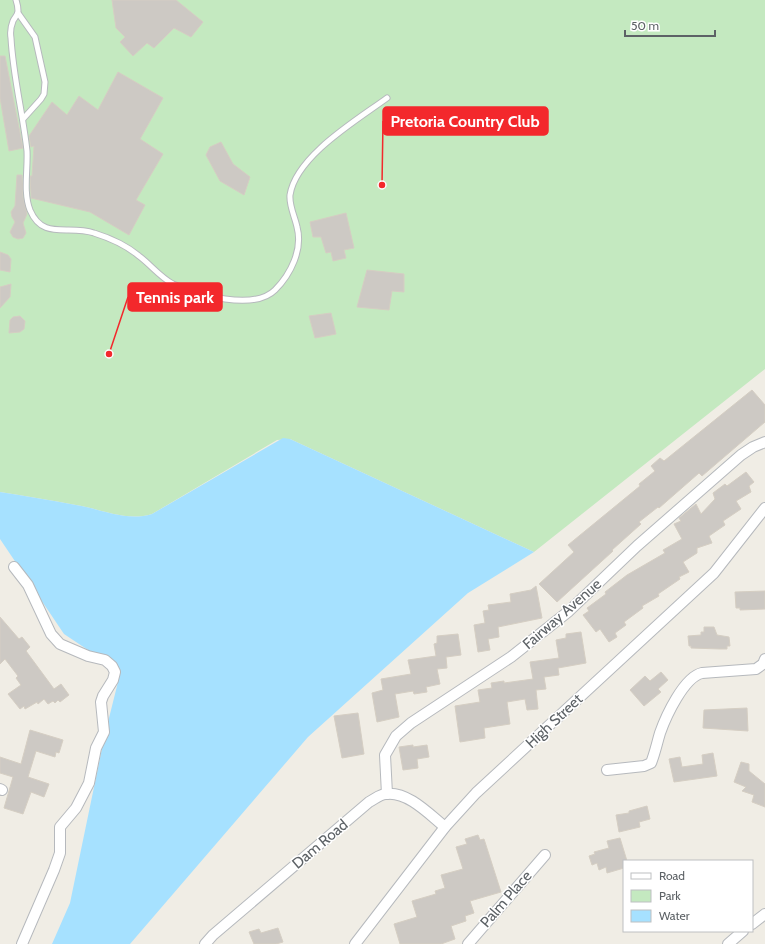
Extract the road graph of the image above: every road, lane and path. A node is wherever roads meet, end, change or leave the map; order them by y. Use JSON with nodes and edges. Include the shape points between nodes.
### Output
{"nodes":[{"id":1,"x":16,"y":0,"type":"edge"},
{"id":2,"x":18,"y":13,"type":"junction"},
{"id":3,"x":387,"y":98,"type":"dead end"},
{"id":4,"x":22,"y":119,"type":"junction"},
{"id":5,"x":765,"y":442,"type":"edge"},
{"id":6,"x":765,"y":510,"type":"edge"},
{"id":7,"x":14,"y":567,"type":"dead end"},
{"id":8,"x":765,"y":660,"type":"edge"},
{"id":9,"x":607,"y":770,"type":"dead end"},
{"id":10,"x":387,"y":794,"type":"junction"},
{"id":11,"x":445,"y":827,"type":"junction"},
{"id":12,"x":545,"y":855,"type":"dead end"},
{"id":13,"x":765,"y":914,"type":"edge"},
{"id":14,"x":753,"y":923,"type":"edge"},
{"id":15,"x":742,"y":932,"type":"edge"},
{"id":16,"x":22,"y":944,"type":"edge"},
{"id":17,"x":205,"y":944,"type":"edge"},
{"id":18,"x":355,"y":944,"type":"edge"},
{"id":19,"x":468,"y":944,"type":"edge"},
{"id":20,"x":728,"y":944,"type":"edge"}],
"edges":[{"from":1,"to":2,"type":"lane"},
{"from":2,"to":4,"type":"lane","via":[[13,22],[11,38]]},
{"from":2,"to":4,"type":"lane","via":[[35,38],[45,82],[41,99]]},
{"from":3,"to":4,"type":"lane","via":[[323,145],[310,158],[290,194],[290,203],[298,229],[298,251],[274,291],[252,300],[234,300],[192,291],[172,283],[124,244],[93,233],[74,229],[48,230],[40,225],[30,210],[27,199],[27,153]]},
{"from":5,"to":10,"type":"street","name":"Fairway Avenue","via":[[735,460],[637,546],[569,611],[511,657],[411,723],[396,736],[385,755]]},
{"from":6,"to":11,"type":"street","name":"High Street","via":[[714,573],[476,793]]},
{"from":7,"to":16,"type":"street","via":[[28,585],[51,634],[60,644],[105,660],[115,672],[101,702],[104,732],[96,748],[89,783],[76,808],[60,827],[60,853]]},
{"from":8,"to":9,"type":"street","via":[[756,669],[702,673],[695,676],[685,685],[669,714],[651,763]]},
{"from":10,"to":11,"type":"street","via":[[406,798]]},
{"from":10,"to":17,"type":"street","name":"Dam Road","via":[[370,802]]},
{"from":11,"to":18,"type":"street","name":"High Street"},
{"from":12,"to":19,"type":"street","name":"Palm Place"},
{"from":13,"to":14,"type":"street"},
{"from":15,"to":20,"type":"street"}]}
